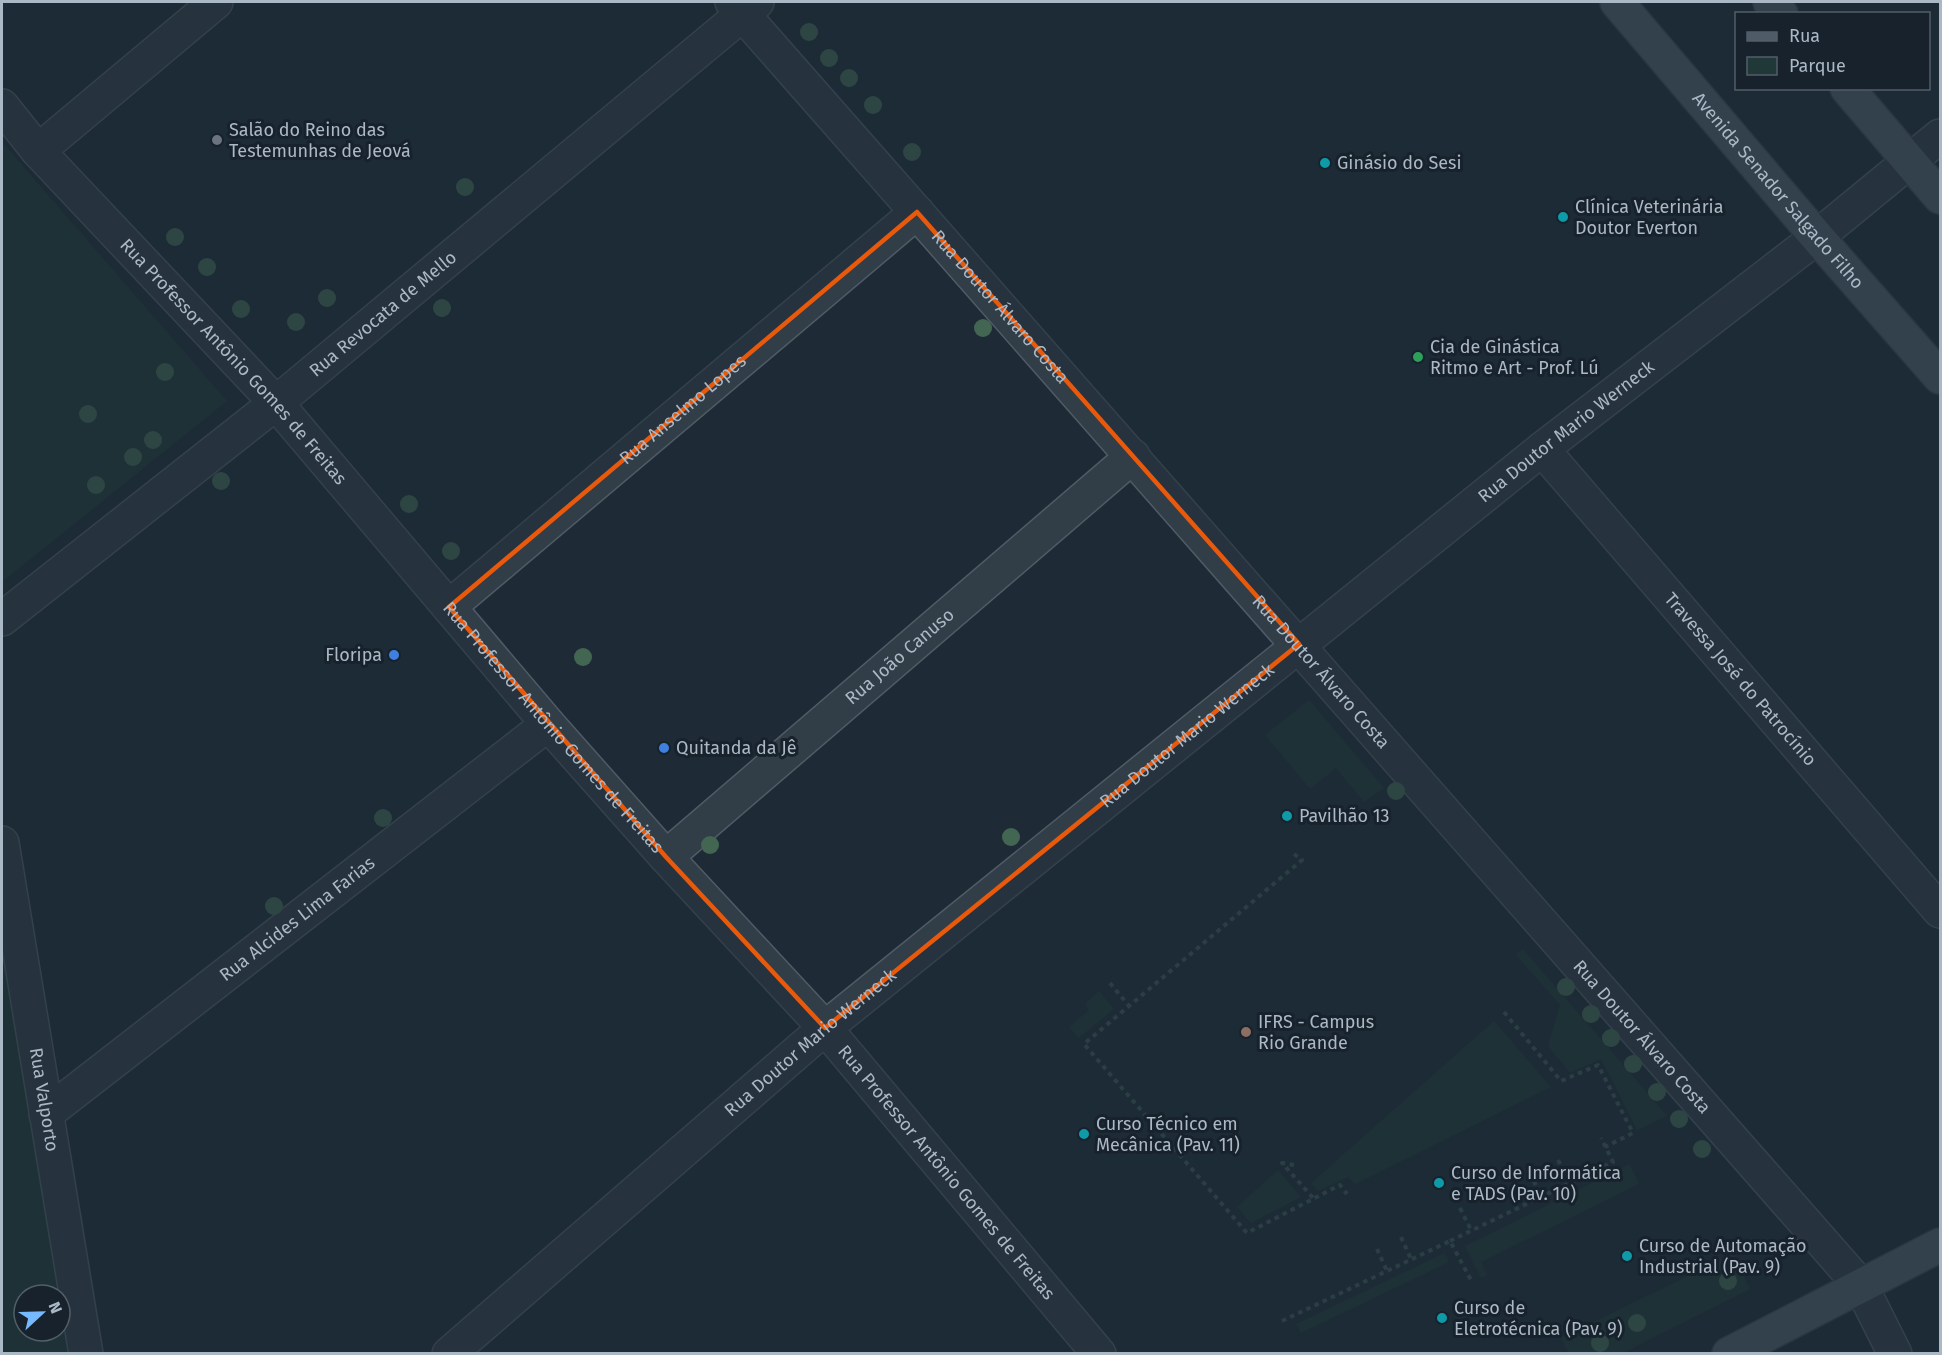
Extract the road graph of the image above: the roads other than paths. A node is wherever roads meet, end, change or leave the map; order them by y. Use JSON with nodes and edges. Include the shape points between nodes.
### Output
{"nodes":[{"id":1,"x":216,"y":2,"type":"edge"},
{"id":2,"x":1617,"y":2,"type":"edge"},
{"id":3,"x":744,"y":5,"type":"edge"},
{"id":4,"x":1849,"y":90,"type":"edge"},
{"id":5,"x":2,"y":106,"type":"edge"},
{"id":6,"x":1941,"y":136,"type":"edge"},
{"id":7,"x":38,"y":151,"type":"junction"},
{"id":8,"x":1909,"y":159,"type":"junction"},
{"id":9,"x":1941,"y":197,"type":"edge"},
{"id":10,"x":917,"y":212,"type":"junction"},
{"id":11,"x":1817,"y":237,"type":"junction"},
{"id":12,"x":1941,"y":377,"type":"edge"},
{"id":13,"x":276,"y":404,"type":"junction"},
{"id":14,"x":1542,"y":448,"type":"junction"},
{"id":15,"x":1133,"y":456,"type":"junction"},
{"id":16,"x":449,"y":607,"type":"junction"},
{"id":17,"x":2,"y":619,"type":"edge"},
{"id":18,"x":1299,"y":644,"type":"junction"},
{"id":19,"x":548,"y":724,"type":"junction"},
{"id":20,"x":2,"y":843,"type":"edge"},
{"id":21,"x":666,"y":857,"type":"junction"},
{"id":22,"x":1941,"y":911,"type":"edge"},
{"id":23,"x":825,"y":1028,"type":"junction"},
{"id":24,"x":46,"y":1114,"type":"junction"},
{"id":25,"x":1941,"y":1245,"type":"edge"},
{"id":26,"x":1861,"y":1286,"type":"junction"},
{"id":27,"x":86,"y":1353,"type":"edge"},
{"id":28,"x":449,"y":1353,"type":"edge"},
{"id":29,"x":1100,"y":1353,"type":"edge"},
{"id":30,"x":1729,"y":1353,"type":"edge"},
{"id":31,"x":1895,"y":1353,"type":"edge"}],
"edges":[{"from":1,"to":7,"type":"street"},
{"from":2,"to":11,"type":"main road","name":"Avenida Senador Salgado Filho"},
{"from":3,"to":10,"type":"street","name":"Rua Doutor Álvaro Costa"},
{"from":3,"to":13,"type":"street","name":"Rua Revocata de Mello"},
{"from":4,"to":8,"type":"main road"},
{"from":5,"to":7,"type":"street","name":"Rua Professor Antônio Gomes de Freitas"},
{"from":6,"to":8,"type":"street","name":"Rua Doutor Mario Werneck"},
{"from":7,"to":13,"type":"street","name":"Rua Professor Antônio Gomes de Freitas"},
{"from":8,"to":9,"type":"main road"},
{"from":8,"to":11,"type":"street","name":"Rua Doutor Mario Werneck"},
{"from":10,"to":15,"type":"street","name":"Rua Doutor Álvaro Costa"},
{"from":10,"to":16,"type":"street","name":"Rua Anselmo Lopes"},
{"from":11,"to":12,"type":"main road","name":"Avenida Senador Salgado Filho"},
{"from":11,"to":14,"type":"street","name":"Rua Doutor Mario Werneck"},
{"from":13,"to":16,"type":"street","name":"Rua Professor Antônio Gomes de Freitas"},
{"from":13,"to":17,"type":"street","name":"Rua Revocata de Mello"},
{"from":14,"to":18,"type":"street","name":"Rua Doutor Mario Werneck"},
{"from":14,"to":22,"type":"street","name":"Travessa José do Patrocínio"},
{"from":15,"to":18,"type":"street","name":"Rua Doutor Álvaro Costa"},
{"from":15,"to":21,"type":"street","name":"Rua João Canuso"},
{"from":16,"to":19,"type":"street","name":"Rua Professor Antônio Gomes de Freitas"},
{"from":18,"to":23,"type":"street","name":"Rua Doutor Mario Werneck"},
{"from":18,"to":26,"type":"street","name":"Rua Doutor Álvaro Costa"},
{"from":19,"to":21,"type":"street","name":"Rua Professor Antônio Gomes de Freitas"},
{"from":19,"to":24,"type":"street","name":"Rua Alcides Lima Farias"},
{"from":20,"to":24,"type":"street","name":"Rua Valporto"},
{"from":21,"to":23,"type":"street","name":"Rua Professor Antônio Gomes de Freitas"},
{"from":23,"to":28,"type":"street","name":"Rua Doutor Mario Werneck"},
{"from":23,"to":29,"type":"street","name":"Rua Professor Antônio Gomes de Freitas"},
{"from":24,"to":27,"type":"street","name":"Rua Valporto"},
{"from":25,"to":26,"type":"main road"},
{"from":26,"to":30,"type":"main road"},
{"from":26,"to":31,"type":"street","name":"Rua Doutor Álvaro Costa"}]}
